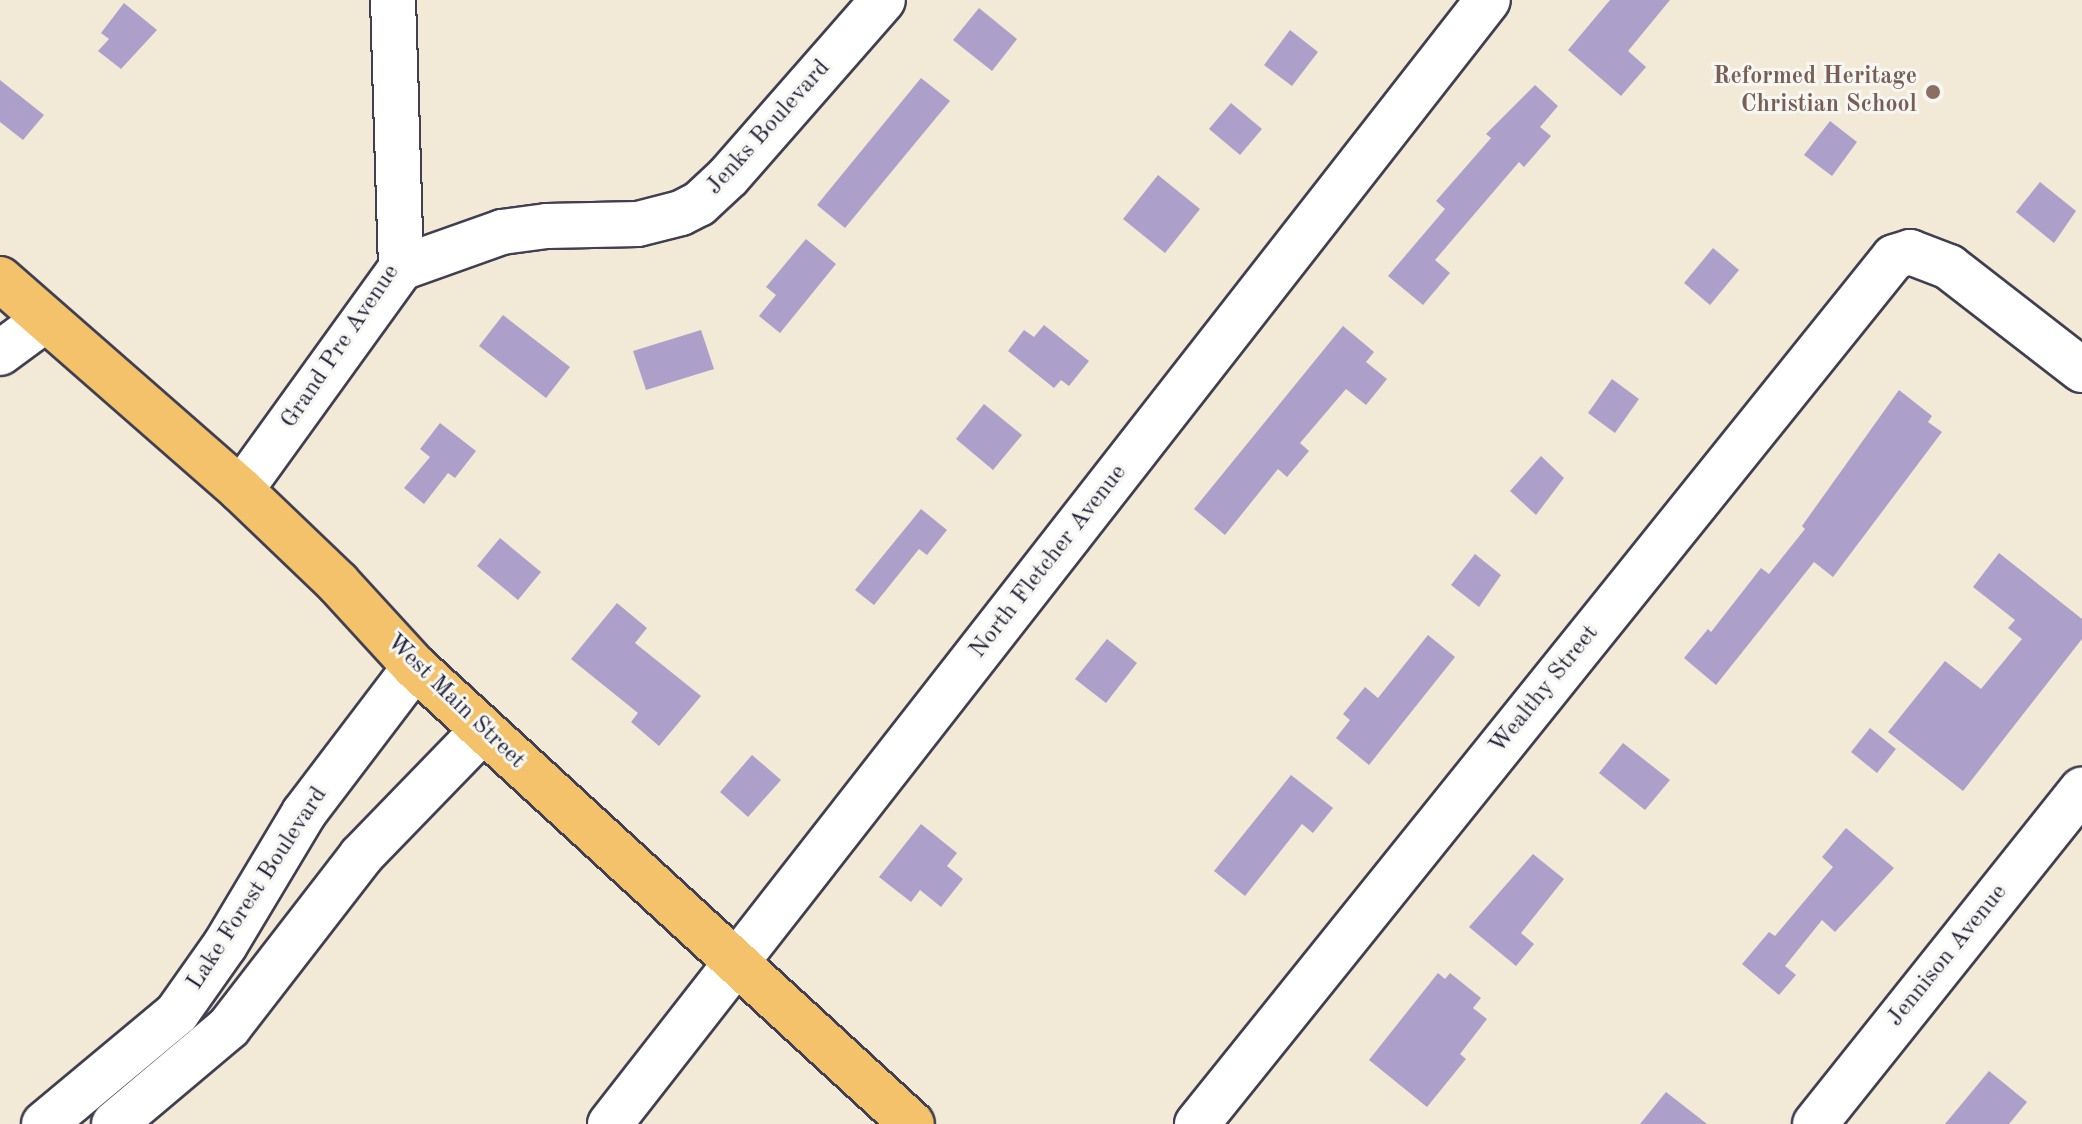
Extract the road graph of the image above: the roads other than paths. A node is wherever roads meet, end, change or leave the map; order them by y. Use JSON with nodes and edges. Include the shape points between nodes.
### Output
{"nodes":[{"id":1,"x":393,"y":0,"type":"edge"},
{"id":2,"x":883,"y":0,"type":"edge"},
{"id":3,"x":1488,"y":0,"type":"edge"},
{"id":4,"x":401,"y":268,"type":"junction"},
{"id":5,"x":0,"y":279,"type":"edge"},
{"id":6,"x":45,"y":320,"type":"junction"},
{"id":7,"x":0,"y":353,"type":"edge"},
{"id":8,"x":2082,"y":370,"type":"edge"},
{"id":9,"x":241,"y":490,"type":"junction"},
{"id":10,"x":415,"y":667,"type":"junction"},
{"id":11,"x":483,"y":730,"type":"junction"},
{"id":12,"x":2082,"y":789,"type":"edge"},
{"id":13,"x":734,"y":964,"type":"junction"},
{"id":14,"x":44,"y":1124,"type":"edge"},
{"id":15,"x":114,"y":1124,"type":"edge"},
{"id":16,"x":610,"y":1124,"type":"edge"},
{"id":17,"x":912,"y":1124,"type":"edge"},
{"id":18,"x":1197,"y":1124,"type":"edge"},
{"id":19,"x":1815,"y":1124,"type":"edge"}],
"edges":[{"from":1,"to":4,"type":"street","name":"Grand Pre Avenue"},
{"from":2,"to":4,"type":"street","name":"Jenks Boulevard","via":[[699,204],[638,224],[502,232]]},
{"from":3,"to":13,"type":"street","name":"North Fletcher Avenue"},
{"from":4,"to":9,"type":"street","name":"Grand Pre Avenue"},
{"from":5,"to":6,"type":"main road","name":"West Main Street"},
{"from":6,"to":7,"type":"street"},
{"from":6,"to":9,"type":"main road","name":"West Main Street"},
{"from":8,"to":18,"type":"street","name":"Wealthy Street","via":[[1949,267],[1910,252],[1894,257]]},
{"from":9,"to":10,"type":"main road","name":"West Main Street"},
{"from":10,"to":11,"type":"main road","name":"West Main Street"},
{"from":10,"to":14,"type":"street","name":"Lake Forest Boulevard","via":[[304,813],[225,945],[177,1013]]},
{"from":11,"to":13,"type":"main road","name":"West Main Street"},
{"from":11,"to":15,"type":"street","via":[[361,856],[229,1027]]},
{"from":12,"to":19,"type":"street","name":"Jennison Avenue"},
{"from":13,"to":16,"type":"street","name":"North Fletcher Avenue"},
{"from":13,"to":17,"type":"main road","name":"West Main Street"}]}
